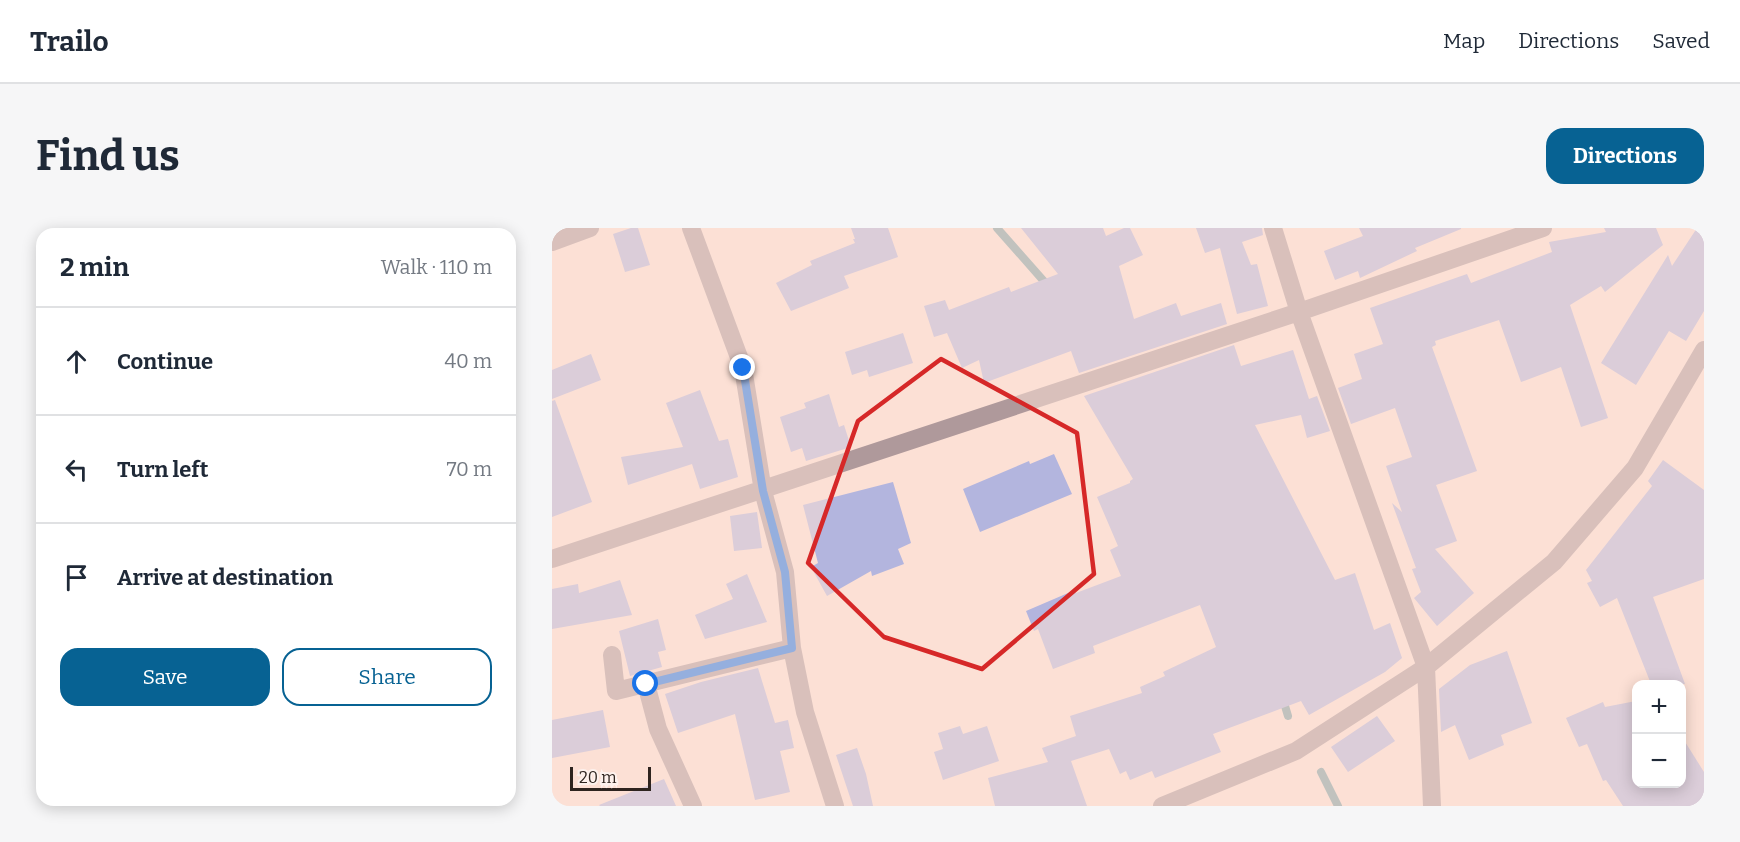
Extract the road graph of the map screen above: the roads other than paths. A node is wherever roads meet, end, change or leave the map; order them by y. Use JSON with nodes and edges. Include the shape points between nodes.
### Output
{"nodes":[{"id":1,"x":590,"y":228,"type":"edge"},
{"id":2,"x":691,"y":228,"type":"edge"},
{"id":3,"x":1273,"y":228,"type":"edge"},
{"id":4,"x":1543,"y":228,"type":"edge"},
{"id":5,"x":552,"y":242,"type":"edge"},
{"id":6,"x":1299,"y":312,"type":"junction"},
{"id":7,"x":1704,"y":350,"type":"edge"},
{"id":8,"x":763,"y":491,"type":"junction"},
{"id":9,"x":552,"y":559,"type":"edge"},
{"id":10,"x":792,"y":648,"type":"junction"},
{"id":11,"x":612,"y":655,"type":"dead end"},
{"id":12,"x":1426,"y":667,"type":"junction"},
{"id":13,"x":646,"y":684,"type":"junction"},
{"id":14,"x":693,"y":806,"type":"edge"},
{"id":15,"x":835,"y":806,"type":"edge"},
{"id":16,"x":1162,"y":806,"type":"edge"},
{"id":17,"x":1432,"y":806,"type":"edge"}],
"edges":[{"from":1,"to":5,"type":"street"},
{"from":2,"to":8,"type":"street","via":[[743,368]]},
{"from":3,"to":6,"type":"street"},
{"from":4,"to":6,"type":"street"},
{"from":6,"to":8,"type":"street"},
{"from":6,"to":12,"type":"street"},
{"from":7,"to":12,"type":"street","via":[[1635,468],[1554,562]]},
{"from":8,"to":9,"type":"street"},
{"from":8,"to":10,"type":"street","via":[[785,572]]},
{"from":10,"to":13,"type":"street"},
{"from":10,"to":15,"type":"street","via":[[805,712]]},
{"from":11,"to":13,"type":"street","via":[[616,691]]},
{"from":12,"to":16,"type":"street","via":[[1296,751]]},
{"from":12,"to":17,"type":"street"},
{"from":13,"to":14,"type":"street","via":[[657,729]]}]}
